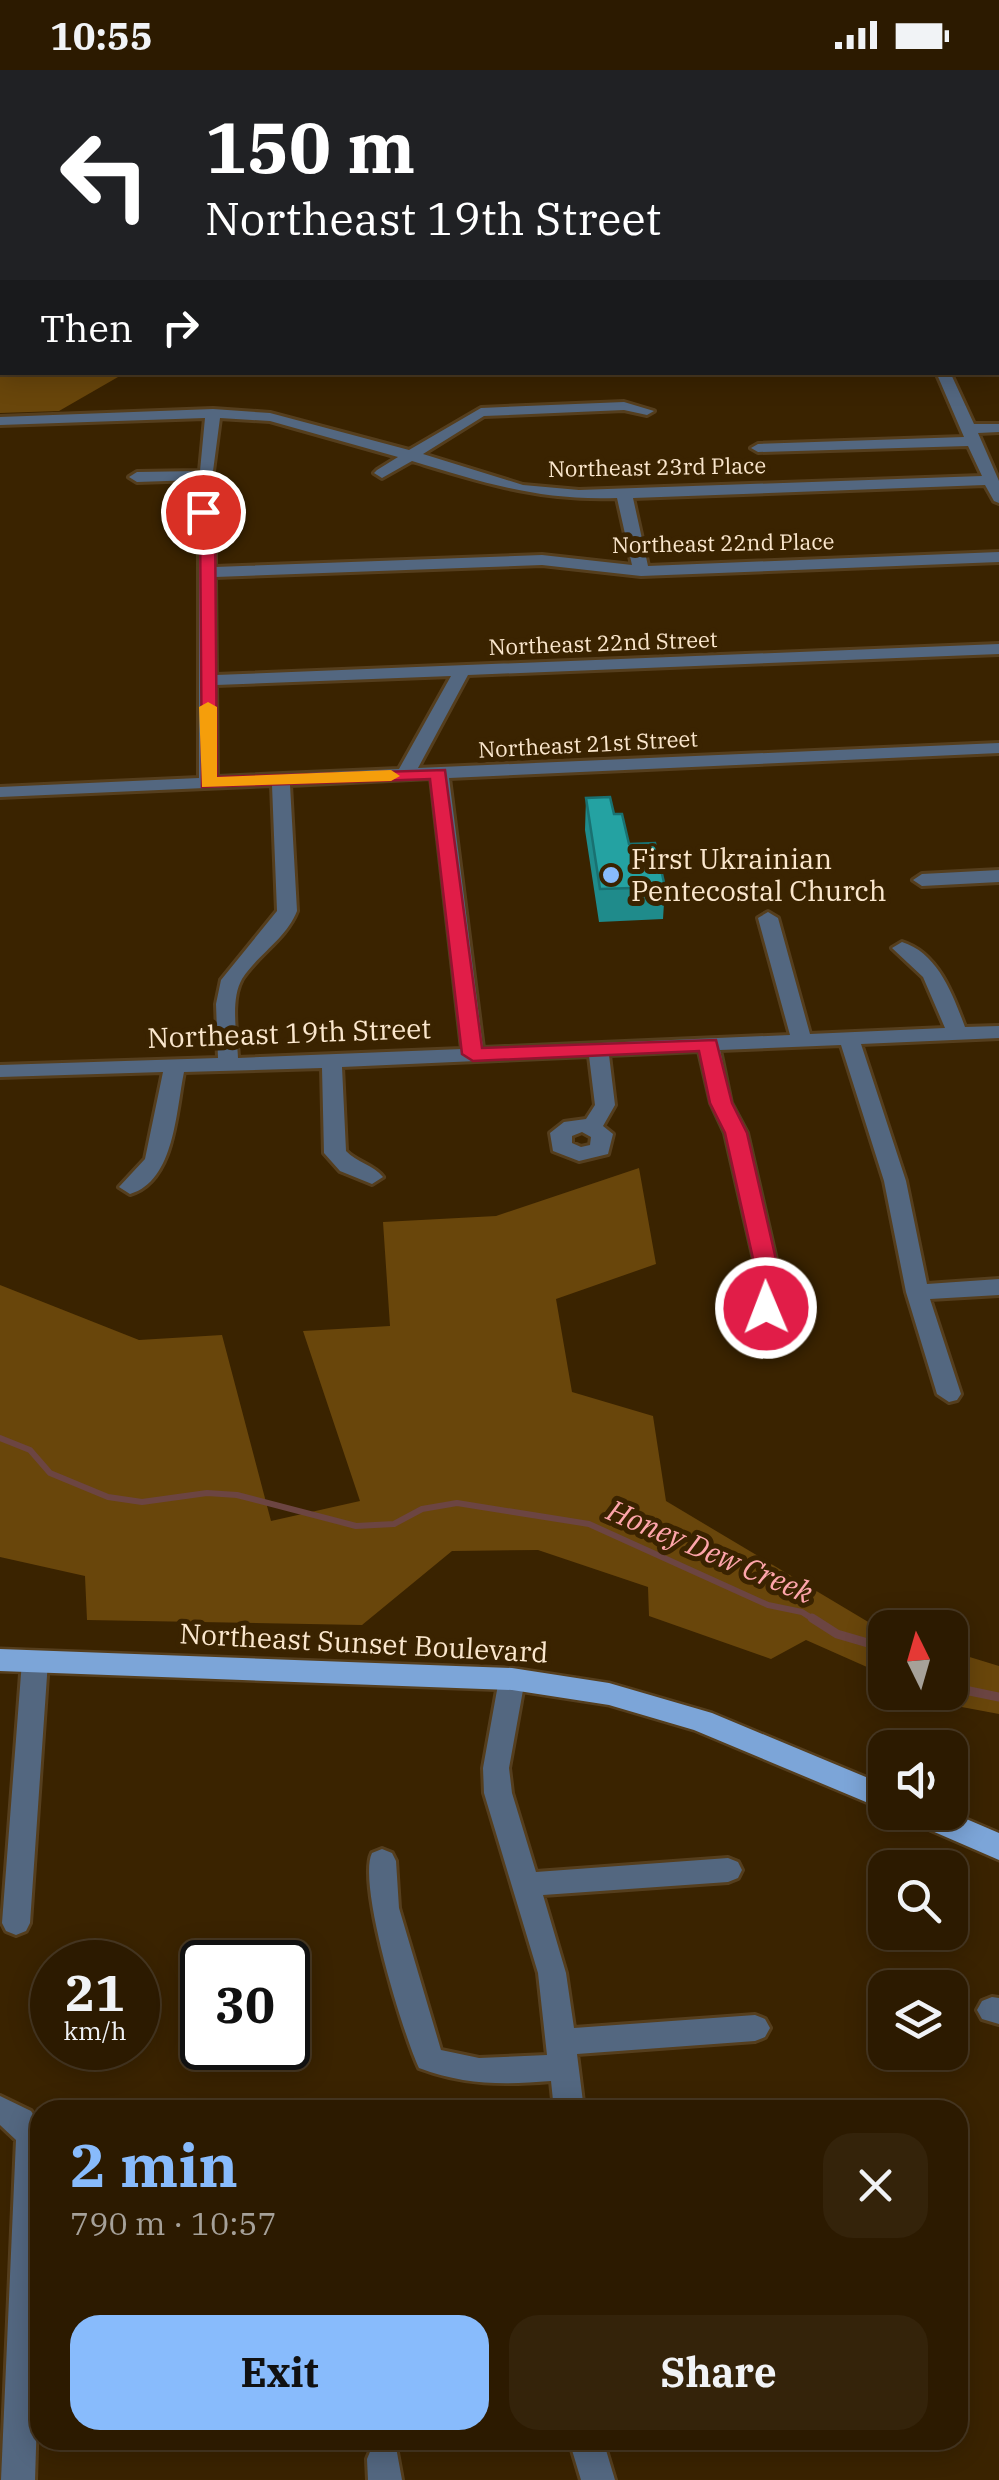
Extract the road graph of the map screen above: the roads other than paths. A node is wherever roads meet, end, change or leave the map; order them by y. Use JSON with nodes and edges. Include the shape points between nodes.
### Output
{"nodes":[{"id":1,"x":944,"y":375,"type":"edge"},
{"id":2,"x":647,"y":411,"type":"dead end"},
{"id":3,"x":214,"y":414,"type":"junction"},
{"id":4,"x":0,"y":421,"type":"edge"},
{"id":5,"x":999,"y":428,"type":"edge"},
{"id":6,"x":971,"y":435,"type":"junction"},
{"id":7,"x":758,"y":448,"type":"dead end"},
{"id":8,"x":409,"y":455,"type":"junction"},
{"id":9,"x":382,"y":473,"type":"dead end"},
{"id":10,"x":204,"y":475,"type":"junction"},
{"id":11,"x":137,"y":477,"type":"dead end"},
{"id":12,"x":991,"y":480,"type":"junction"},
{"id":13,"x":624,"y":494,"type":"junction"},
{"id":14,"x":999,"y":498,"type":"edge"},
{"id":15,"x":999,"y":557,"type":"edge"},
{"id":16,"x":641,"y":571,"type":"junction"},
{"id":17,"x":208,"y":572,"type":"junction"},
{"id":18,"x":999,"y":650,"type":"edge"},
{"id":19,"x":462,"y":671,"type":"junction"},
{"id":20,"x":208,"y":680,"type":"junction"},
{"id":21,"x":999,"y":748,"type":"edge"},
{"id":22,"x":439,"y":774,"type":"junction"},
{"id":23,"x":405,"y":775,"type":"junction"},
{"id":24,"x":281,"y":780,"type":"junction"},
{"id":25,"x":208,"y":783,"type":"junction"},
{"id":26,"x":0,"y":792,"type":"edge"},
{"id":27,"x":999,"y":876,"type":"edge"},
{"id":28,"x":922,"y":880,"type":"dead end"},
{"id":29,"x":768,"y":918,"type":"dead end"},
{"id":30,"x":902,"y":948,"type":"dead end"},
{"id":31,"x":999,"y":1032,"type":"edge"},
{"id":32,"x":957,"y":1034,"type":"junction"},
{"id":33,"x":848,"y":1038,"type":"junction"},
{"id":34,"x":802,"y":1040,"type":"junction"},
{"id":35,"x":708,"y":1044,"type":"junction"},
{"id":36,"x":598,"y":1049,"type":"junction"},
{"id":37,"x":473,"y":1054,"type":"junction"},
{"id":38,"x":332,"y":1061,"type":"junction"},
{"id":39,"x":228,"y":1064,"type":"junction"},
{"id":40,"x":174,"y":1065,"type":"junction"},
{"id":41,"x":0,"y":1070,"type":"edge"},
{"id":42,"x":592,"y":1127,"type":"dead end"},
{"id":43,"x":372,"y":1177,"type":"dead end"},
{"id":44,"x":130,"y":1187,"type":"dead end"},
{"id":45,"x":999,"y":1287,"type":"edge"},
{"id":46,"x":916,"y":1292,"type":"junction"},
{"id":47,"x":750,"y":1323,"type":"dead end"},
{"id":48,"x":949,"y":1394,"type":"dead end"},
{"id":49,"x":0,"y":1660,"type":"edge"},
{"id":50,"x":34,"y":1661,"type":"junction"},
{"id":51,"x":512,"y":1679,"type":"junction"},
{"id":52,"x":868,"y":1791,"type":"edge"},
{"id":53,"x":962,"y":1830,"type":"edge"},
{"id":54,"x":999,"y":1846,"type":"edge"},
{"id":55,"x":382,"y":1861,"type":"dead end"},
{"id":56,"x":728,"y":1870,"type":"dead end"},
{"id":57,"x":526,"y":1885,"type":"junction"},
{"id":58,"x":16,"y":1923,"type":"dead end"},
{"id":59,"x":754,"y":2028,"type":"dead end"},
{"id":60,"x":564,"y":2054,"type":"junction"},
{"id":61,"x":569,"y":2100,"type":"edge"},
{"id":62,"x":10,"y":2115,"type":"edge"},
{"id":63,"x":30,"y":2135,"type":"edge"},
{"id":64,"x":30,"y":2162,"type":"edge"},
{"id":65,"x":589,"y":2450,"type":"edge"},
{"id":66,"x":18,"y":2480,"type":"edge"},
{"id":67,"x":598,"y":2480,"type":"edge"}],
"edges":[{"from":1,"to":6,"type":"street"},
{"from":2,"to":8,"type":"street","via":[[492,410],[463,420]]},
{"from":3,"to":4,"type":"street","name":"Northeast 23rd Place"},
{"from":3,"to":8,"type":"street","name":"Northeast 23rd Place","via":[[289,420]]},
{"from":3,"to":10,"type":"street"},
{"from":5,"to":6,"type":"street"},
{"from":6,"to":7,"type":"street"},
{"from":6,"to":12,"type":"street"},
{"from":8,"to":9,"type":"street"},
{"from":8,"to":13,"type":"street","name":"Northeast 23rd Place","via":[[522,489]]},
{"from":10,"to":11,"type":"street"},
{"from":10,"to":17,"type":"street"},
{"from":12,"to":13,"type":"street","name":"Northeast 23rd Place"},
{"from":12,"to":14,"type":"street"},
{"from":13,"to":16,"type":"street"},
{"from":15,"to":16,"type":"street","name":"Northeast 22nd Place"},
{"from":16,"to":17,"type":"street","name":"Northeast 22nd Place","via":[[542,560]]},
{"from":17,"to":20,"type":"street"},
{"from":18,"to":19,"type":"street","name":"Northeast 22nd Street"},
{"from":19,"to":20,"type":"street","name":"Northeast 22nd Street"},
{"from":19,"to":23,"type":"street"},
{"from":20,"to":25,"type":"street"},
{"from":21,"to":22,"type":"street","name":"Northeast 21st Street"},
{"from":22,"to":23,"type":"street","name":"Northeast 21st Street"},
{"from":22,"to":37,"type":"street"},
{"from":23,"to":24,"type":"street","name":"Northeast 21st Street"},
{"from":24,"to":25,"type":"street","name":"Northeast 21st Street"},
{"from":24,"to":39,"type":"street","via":[[287,911],[231,980]]},
{"from":25,"to":26,"type":"street","name":"Northeast 21st Street"},
{"from":27,"to":28,"type":"street"},
{"from":29,"to":34,"type":"street"},
{"from":30,"to":32,"type":"street","via":[[937,978]]},
{"from":31,"to":32,"type":"street","name":"Northeast 19th Street"},
{"from":32,"to":33,"type":"street","name":"Northeast 19th Street"},
{"from":33,"to":34,"type":"street","name":"Northeast 19th Street"},
{"from":33,"to":46,"type":"street","via":[[895,1181]]},
{"from":34,"to":35,"type":"street","name":"Northeast 19th Street"},
{"from":35,"to":36,"type":"street","name":"Northeast 19th Street"},
{"from":35,"to":47,"type":"street","via":[[772,1290]]},
{"from":36,"to":37,"type":"street","name":"Northeast 19th Street"},
{"from":36,"to":42,"type":"street","via":[[605,1105]]},
{"from":37,"to":38,"type":"street","name":"Northeast 19th Street"},
{"from":38,"to":39,"type":"street","name":"Northeast 19th Street"},
{"from":38,"to":43,"type":"street","via":[[336,1153]]},
{"from":39,"to":40,"type":"street","name":"Northeast 19th Street"},
{"from":40,"to":41,"type":"street","name":"Northeast 19th Street"},
{"from":40,"to":44,"type":"street","via":[[155,1161]]},
{"from":45,"to":46,"type":"street"},
{"from":46,"to":48,"type":"street"},
{"from":49,"to":50,"type":"main road","name":"Northeast Sunset Boulevard"},
{"from":50,"to":51,"type":"main road","name":"Northeast Sunset Boulevard"},
{"from":50,"to":58,"type":"street"},
{"from":51,"to":52,"type":"main road","name":"Northeast Sunset Boulevard","via":[[609,1694],[702,1721]]},
{"from":51,"to":57,"type":"street","via":[[497,1780]]},
{"from":53,"to":54,"type":"main road"},
{"from":55,"to":60,"type":"street","via":[[384,1908],[429,2059],[456,2072],[478,2073]]},
{"from":56,"to":57,"type":"street"},
{"from":57,"to":60,"type":"street","via":[[552,1973]]},
{"from":59,"to":60,"type":"street"},
{"from":60,"to":61,"type":"street"},
{"from":62,"to":63,"type":"street"},
{"from":64,"to":66,"type":"street"},
{"from":65,"to":67,"type":"street"}]}
